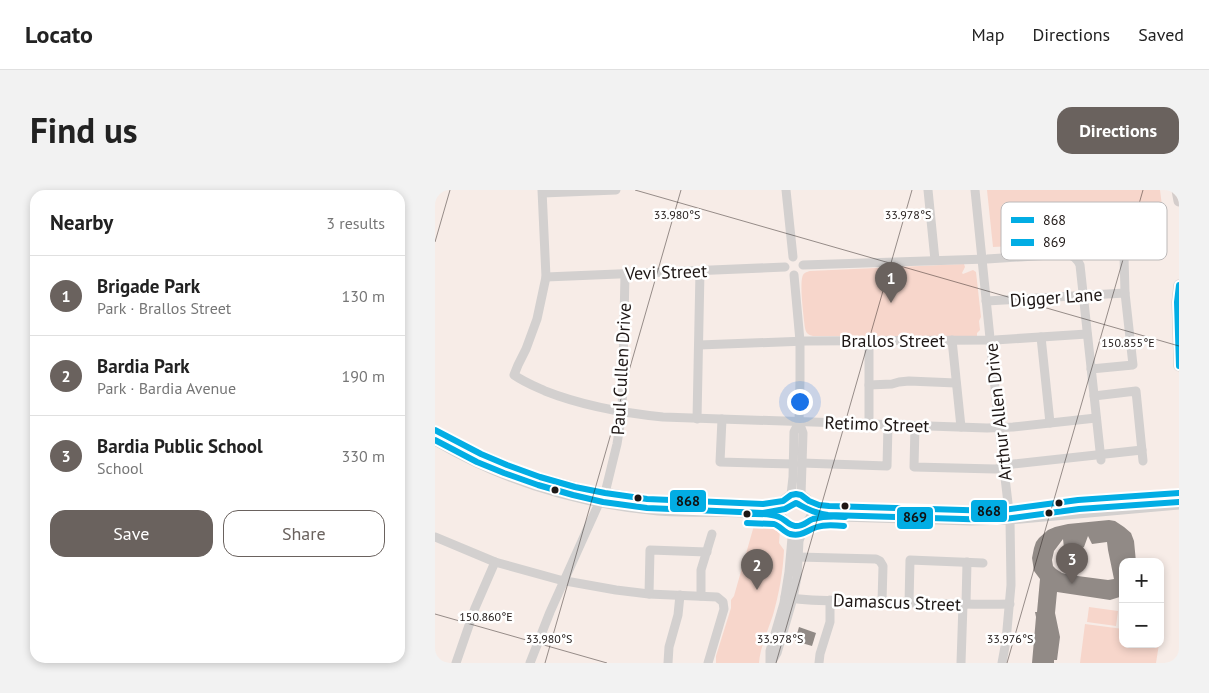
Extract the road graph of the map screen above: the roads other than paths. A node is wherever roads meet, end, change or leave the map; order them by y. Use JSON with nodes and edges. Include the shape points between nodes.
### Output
{"nodes":[{"id":1,"x":615,"y":190,"type":"edge"},
{"id":2,"x":786,"y":190,"type":"edge"},
{"id":3,"x":929,"y":190,"type":"edge"},
{"id":4,"x":975,"y":190,"type":"edge"},
{"id":5,"x":1177,"y":190,"type":"edge"},
{"id":6,"x":543,"y":192,"type":"edge"},
{"id":7,"x":1179,"y":200,"type":"edge"},
{"id":8,"x":793,"y":257,"type":"junction"},
{"id":9,"x":1001,"y":257,"type":"edge"},
{"id":10,"x":982,"y":258,"type":"junction"},
{"id":11,"x":935,"y":260,"type":"junction"},
{"id":12,"x":1078,"y":260,"type":"edge"},
{"id":13,"x":1124,"y":260,"type":"edge"},
{"id":14,"x":803,"y":265,"type":"junction"},
{"id":15,"x":785,"y":266,"type":"junction"},
{"id":16,"x":700,"y":271,"type":"junction"},
{"id":17,"x":625,"y":274,"type":"junction"},
{"id":18,"x":794,"y":274,"type":"junction"},
{"id":19,"x":546,"y":277,"type":"junction"},
{"id":20,"x":1179,"y":285,"type":"edge"},
{"id":21,"x":1125,"y":292,"type":"junction"},
{"id":22,"x":1083,"y":295,"type":"junction"},
{"id":23,"x":986,"y":301,"type":"junction"},
{"id":24,"x":1087,"y":334,"type":"junction"},
{"id":25,"x":1041,"y":337,"type":"junction"},
{"id":26,"x":869,"y":340,"type":"junction"},
{"id":27,"x":952,"y":340,"type":"junction"},
{"id":28,"x":990,"y":340,"type":"junction"},
{"id":29,"x":800,"y":341,"type":"junction"},
{"id":30,"x":699,"y":345,"type":"junction"},
{"id":31,"x":1179,"y":366,"type":"edge"},
{"id":32,"x":1091,"y":369,"type":"junction"},
{"id":33,"x":956,"y":383,"type":"junction"},
{"id":34,"x":869,"y":385,"type":"junction"},
{"id":35,"x":1094,"y":396,"type":"junction"},
{"id":36,"x":622,"y":412,"type":"junction"},
{"id":37,"x":1096,"y":418,"type":"junction"},
{"id":38,"x":697,"y":419,"type":"junction"},
{"id":39,"x":722,"y":420,"type":"junction"},
{"id":40,"x":799,"y":422,"type":"junction"},
{"id":41,"x":1050,"y":423,"type":"junction"},
{"id":42,"x":869,"y":424,"type":"junction"},
{"id":43,"x":888,"y":425,"type":"junction"},
{"id":44,"x":915,"y":426,"type":"junction"},
{"id":45,"x":961,"y":427,"type":"junction"},
{"id":46,"x":999,"y":428,"type":"junction"},
{"id":47,"x":435,"y":430,"type":"edge"},
{"id":48,"x":435,"y":442,"type":"edge"},
{"id":49,"x":1142,"y":450,"type":"junction"},
{"id":50,"x":1100,"y":457,"type":"junction"},
{"id":51,"x":1143,"y":461,"type":"dead end"},
{"id":52,"x":798,"y":464,"type":"junction"},
{"id":53,"x":1004,"y":466,"type":"junction"},
{"id":54,"x":605,"y":493,"type":"junction"},
{"id":55,"x":1179,"y":493,"type":"edge"},
{"id":56,"x":801,"y":495,"type":"junction"},
{"id":57,"x":787,"y":498,"type":"junction"},
{"id":58,"x":809,"y":501,"type":"junction"},
{"id":59,"x":599,"y":503,"type":"junction"},
{"id":60,"x":1179,"y":505,"type":"edge"},
{"id":61,"x":1009,"y":510,"type":"junction"},
{"id":62,"x":1009,"y":520,"type":"junction"},
{"id":63,"x":786,"y":522,"type":"junction"},
{"id":64,"x":807,"y":522,"type":"junction"},
{"id":65,"x":712,"y":534,"type":"dead end"},
{"id":66,"x":435,"y":537,"type":"edge"},
{"id":67,"x":707,"y":552,"type":"junction"},
{"id":68,"x":798,"y":557,"type":"junction"},
{"id":69,"x":495,"y":562,"type":"junction"},
{"id":70,"x":967,"y":562,"type":"junction"},
{"id":71,"x":983,"y":563,"type":"dead end"},
{"id":72,"x":564,"y":581,"type":"junction"},
{"id":73,"x":649,"y":594,"type":"junction"},
{"id":74,"x":680,"y":595,"type":"junction"},
{"id":75,"x":701,"y":596,"type":"junction"},
{"id":76,"x":789,"y":598,"type":"junction"},
{"id":77,"x":830,"y":600,"type":"junction"},
{"id":78,"x":881,"y":602,"type":"junction"},
{"id":79,"x":909,"y":602,"type":"junction"},
{"id":80,"x":965,"y":604,"type":"junction"},
{"id":81,"x":1010,"y":604,"type":"junction"},
{"id":82,"x":456,"y":663,"type":"edge"},
{"id":83,"x":530,"y":663,"type":"edge"},
{"id":84,"x":668,"y":663,"type":"edge"},
{"id":85,"x":708,"y":663,"type":"edge"},
{"id":86,"x":770,"y":663,"type":"edge"},
{"id":87,"x":819,"y":663,"type":"edge"},
{"id":88,"x":961,"y":663,"type":"edge"},
{"id":89,"x":1002,"y":663,"type":"edge"}],
"edges":[{"from":1,"to":6,"type":"street"},
{"from":2,"to":8,"type":"street"},
{"from":3,"to":11,"type":"street"},
{"from":4,"to":10,"type":"street","name":"Arthur Allen Drive"},
{"from":5,"to":7,"type":"main road"},
{"from":6,"to":19,"type":"street"},
{"from":8,"to":14,"type":"street"},
{"from":8,"to":15,"type":"street"},
{"from":9,"to":10,"type":"street"},
{"from":10,"to":11,"type":"street"},
{"from":10,"to":23,"type":"street","name":"Arthur Allen Drive"},
{"from":11,"to":14,"type":"street"},
{"from":12,"to":22,"type":"street"},
{"from":13,"to":21,"type":"street"},
{"from":14,"to":18,"type":"street","via":[[799,273]]},
{"from":15,"to":16,"type":"street","name":"Vevi Street"},
{"from":15,"to":18,"type":"street"},
{"from":16,"to":17,"type":"street","name":"Vevi Street"},
{"from":16,"to":30,"type":"street"},
{"from":17,"to":19,"type":"street","name":"Vevi Street"},
{"from":17,"to":36,"type":"street","name":"Paul Cullen Drive"},
{"from":18,"to":29,"type":"street"},
{"from":19,"to":36,"type":"street","name":"Retimo Street","via":[[537,319],[514,375],[551,393]]},
{"from":20,"to":31,"type":"main road"},
{"from":21,"to":22,"type":"street","name":"Digger Lane"},
{"from":21,"to":32,"type":"street","via":[[1133,365]]},
{"from":22,"to":23,"type":"street","name":"Digger Lane"},
{"from":22,"to":24,"type":"street"},
{"from":23,"to":28,"type":"street","name":"Arthur Allen Drive"},
{"from":24,"to":25,"type":"street","name":"Brallos Street"},
{"from":24,"to":32,"type":"street"},
{"from":25,"to":28,"type":"street","name":"Brallos Street"},
{"from":25,"to":41,"type":"street"},
{"from":26,"to":27,"type":"street","name":"Brallos Street"},
{"from":26,"to":29,"type":"street","name":"Brallos Street"},
{"from":26,"to":34,"type":"street"},
{"from":27,"to":28,"type":"street","name":"Brallos Street"},
{"from":27,"to":33,"type":"street"},
{"from":28,"to":46,"type":"street","name":"Arthur Allen Drive"},
{"from":29,"to":30,"type":"street","name":"Brallos Street"},
{"from":29,"to":40,"type":"street"},
{"from":30,"to":38,"type":"street"},
{"from":32,"to":35,"type":"street"},
{"from":33,"to":34,"type":"street","via":[[909,381]]},
{"from":33,"to":45,"type":"street"},
{"from":34,"to":42,"type":"street"},
{"from":35,"to":37,"type":"street"},
{"from":35,"to":49,"type":"street","via":[[1136,392]]},
{"from":36,"to":38,"type":"street","name":"Retimo Street"},
{"from":36,"to":54,"type":"street","name":"Paul Cullen Drive"},
{"from":37,"to":41,"type":"street","name":"Retimo Street"},
{"from":37,"to":50,"type":"street"},
{"from":38,"to":39,"type":"street","name":"Retimo Street"},
{"from":39,"to":40,"type":"street","name":"Retimo Street"},
{"from":39,"to":52,"type":"street","via":[[720,462]]},
{"from":40,"to":42,"type":"street","name":"Retimo Street"},
{"from":40,"to":52,"type":"street","via":[[795,432]]},
{"from":41,"to":46,"type":"street","name":"Retimo Street"},
{"from":42,"to":43,"type":"street","name":"Retimo Street"},
{"from":43,"to":44,"type":"street","name":"Retimo Street"},
{"from":43,"to":52,"type":"street","via":[[887,466]]},
{"from":44,"to":45,"type":"street","name":"Retimo Street"},
{"from":44,"to":53,"type":"street","via":[[914,467]]},
{"from":45,"to":46,"type":"street","name":"Retimo Street"},
{"from":46,"to":53,"type":"street","name":"Arthur Allen Drive"},
{"from":47,"to":54,"type":"street","via":[[507,465]]},
{"from":48,"to":59,"type":"street","via":[[505,476]]},
{"from":49,"to":50,"type":"street"},
{"from":49,"to":51,"type":"street"},
{"from":50,"to":53,"type":"street"},
{"from":52,"to":56,"type":"street"},
{"from":52,"to":57,"type":"street"},
{"from":53,"to":61,"type":"street","name":"Arthur Allen Drive"},
{"from":54,"to":57,"type":"street","via":[[647,499],[763,504]]},
{"from":55,"to":61,"type":"street","via":[[1078,500]]},
{"from":56,"to":57,"type":"street"},
{"from":56,"to":58,"type":"street"},
{"from":57,"to":63,"type":"street","via":[[780,510]]},
{"from":58,"to":61,"type":"street","via":[[829,506]]},
{"from":58,"to":64,"type":"street","via":[[812,511]]},
{"from":59,"to":63,"type":"street","via":[[658,511],[763,514]]},
{"from":59,"to":72,"type":"street"},
{"from":60,"to":62,"type":"street"},
{"from":61,"to":62,"type":"street","name":"Arthur Allen Drive"},
{"from":62,"to":64,"type":"street","via":[[841,516]]},
{"from":62,"to":81,"type":"street","name":"Arthur Allen Drive"},
{"from":63,"to":64,"type":"street","via":[[800,526]]},
{"from":63,"to":76,"type":"street","via":[[791,538]]},
{"from":64,"to":68,"type":"street","via":[[799,541]]},
{"from":65,"to":67,"type":"street"},
{"from":66,"to":69,"type":"street"},
{"from":67,"to":73,"type":"street","via":[[650,550]]},
{"from":67,"to":75,"type":"street","via":[[701,570]]},
{"from":68,"to":76,"type":"street"},
{"from":68,"to":78,"type":"street","via":[[880,561],[883,566]]},
{"from":69,"to":72,"type":"street"},
{"from":69,"to":82,"type":"street"},
{"from":70,"to":71,"type":"street"},
{"from":70,"to":79,"type":"street","via":[[910,560]]},
{"from":70,"to":80,"type":"street"},
{"from":72,"to":73,"type":"street"},
{"from":72,"to":83,"type":"street"},
{"from":73,"to":74,"type":"street"},
{"from":74,"to":75,"type":"street"},
{"from":74,"to":84,"type":"street"},
{"from":75,"to":85,"type":"street","via":[[717,597],[724,605]]},
{"from":76,"to":77,"type":"street","name":"Damascus Street"},
{"from":76,"to":86,"type":"street","via":[[777,653]]},
{"from":77,"to":78,"type":"street","name":"Damascus Street"},
{"from":77,"to":87,"type":"street","via":[[829,622]]},
{"from":78,"to":79,"type":"street","name":"Damascus Street"},
{"from":79,"to":80,"type":"street","name":"Damascus Street"},
{"from":80,"to":81,"type":"street","name":"Damascus Street"},
{"from":80,"to":88,"type":"street"},
{"from":81,"to":89,"type":"street","name":"Arthur Allen Drive"}]}
